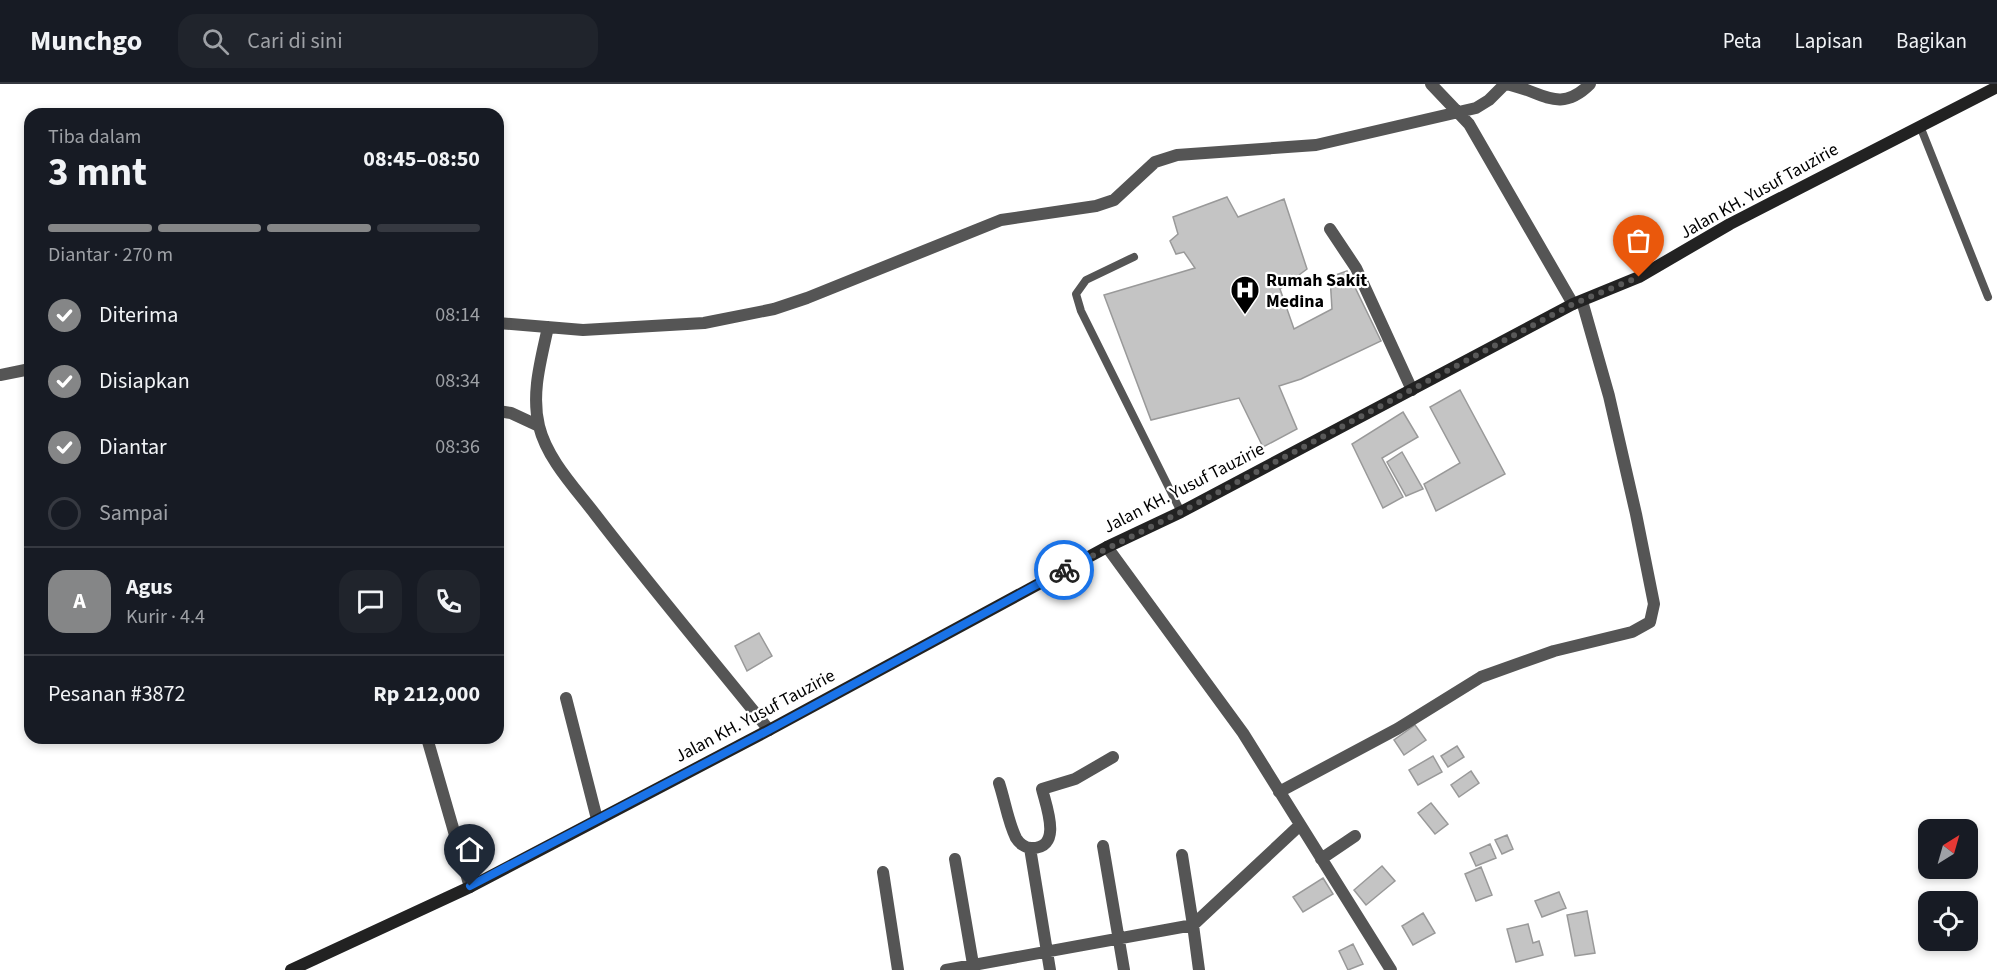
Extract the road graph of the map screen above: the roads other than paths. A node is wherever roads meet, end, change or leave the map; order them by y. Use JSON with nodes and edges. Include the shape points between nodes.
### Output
{"nodes":[{"id":1,"x":1431,"y":84,"type":"edge"},
{"id":2,"x":1590,"y":84,"type":"edge"},
{"id":3,"x":1997,"y":87,"type":"edge"},
{"id":4,"x":1460,"y":113,"type":"junction"},
{"id":5,"x":1920,"y":126,"type":"junction"},
{"id":6,"x":1330,"y":229,"type":"dead end"},
{"id":7,"x":1134,"y":257,"type":"dead end"},
{"id":8,"x":1988,"y":297,"type":"dead end"},
{"id":9,"x":1577,"y":302,"type":"junction"},
{"id":10,"x":504,"y":323,"type":"edge"},
{"id":11,"x":548,"y":327,"type":"junction"},
{"id":12,"x":24,"y":370,"type":"edge"},
{"id":13,"x":0,"y":375,"type":"edge"},
{"id":14,"x":1412,"y":390,"type":"junction"},
{"id":15,"x":504,"y":412,"type":"edge"},
{"id":16,"x":539,"y":426,"type":"junction"},
{"id":17,"x":1181,"y":512,"type":"junction"},
{"id":18,"x":1107,"y":547,"type":"junction"},
{"id":19,"x":566,"y":698,"type":"dead end"},
{"id":20,"x":769,"y":730,"type":"junction"},
{"id":21,"x":429,"y":744,"type":"edge"},
{"id":22,"x":1113,"y":757,"type":"dead end"},
{"id":23,"x":999,"y":783,"type":"dead end"},
{"id":24,"x":1279,"y":792,"type":"junction"},
{"id":25,"x":597,"y":819,"type":"junction"},
{"id":26,"x":1300,"y":825,"type":"junction"},
{"id":27,"x":1355,"y":836,"type":"dead end"},
{"id":28,"x":1103,"y":846,"type":"dead end"},
{"id":29,"x":1030,"y":848,"type":"junction"},
{"id":30,"x":1182,"y":855,"type":"dead end"},
{"id":31,"x":955,"y":859,"type":"dead end"},
{"id":32,"x":1321,"y":859,"type":"junction"},
{"id":33,"x":883,"y":872,"type":"dead end"},
{"id":34,"x":470,"y":886,"type":"junction"},
{"id":35,"x":1193,"y":925,"type":"junction"},
{"id":36,"x":1119,"y":939,"type":"junction"},
{"id":37,"x":1047,"y":952,"type":"junction"},
{"id":38,"x":973,"y":968,"type":"edge"},
{"id":39,"x":291,"y":970,"type":"edge"},
{"id":40,"x":898,"y":970,"type":"edge"},
{"id":41,"x":946,"y":970,"type":"edge"},
{"id":42,"x":1050,"y":970,"type":"edge"},
{"id":43,"x":1124,"y":970,"type":"edge"},
{"id":44,"x":1199,"y":970,"type":"edge"},
{"id":45,"x":1391,"y":970,"type":"edge"}],
"edges":[{"from":1,"to":4,"type":"street"},
{"from":2,"to":4,"type":"street","via":[[1573,98],[1557,100],[1505,84],[1483,104]]},
{"from":3,"to":5,"type":"main road","name":"Jalan KH. Yusuf Tauzirie"},
{"from":4,"to":9,"type":"street"},
{"from":4,"to":11,"type":"street","via":[[1316,145],[1161,159],[1113,201],[1007,218],[774,309],[704,322],[583,330]]},
{"from":5,"to":8,"type":"lane"},
{"from":5,"to":9,"type":"main road","name":"Jalan KH. Yusuf Tauzirie","via":[[1730,224],[1639,277]]},
{"from":6,"to":14,"type":"street","via":[[1356,268]]},
{"from":7,"to":17,"type":"lane","via":[[1086,280],[1076,294]]},
{"from":9,"to":14,"type":"main road","name":"Jalan KH. Yusuf Tauzirie"},
{"from":9,"to":24,"type":"street","via":[[1609,396],[1636,514],[1654,604],[1650,622],[1632,632],[1554,651],[1481,677],[1396,729]]},
{"from":10,"to":11,"type":"street"},
{"from":11,"to":16,"type":"street","via":[[536,388]]},
{"from":12,"to":13,"type":"street"},
{"from":14,"to":17,"type":"main road","name":"Jalan KH. Yusuf Tauzirie"},
{"from":15,"to":16,"type":"street"},
{"from":16,"to":20,"type":"street","via":[[552,454],[576,488]]},
{"from":17,"to":18,"type":"main road","name":"Jalan KH. Yusuf Tauzirie"},
{"from":18,"to":20,"type":"main road","name":"Jalan KH. Yusuf Tauzirie"},
{"from":18,"to":24,"type":"street","via":[[1243,733]]},
{"from":19,"to":25,"type":"street"},
{"from":20,"to":25,"type":"main road","name":"Jalan KH. Yusuf Tauzirie"},
{"from":21,"to":34,"type":"street"},
{"from":22,"to":29,"type":"street","via":[[1075,779],[1042,789],[1051,832],[1045,844]]},
{"from":23,"to":29,"type":"street","via":[[1017,839]]},
{"from":24,"to":26,"type":"street"},
{"from":25,"to":34,"type":"main road","name":"Jalan KH. Yusuf Tauzirie"},
{"from":26,"to":32,"type":"street"},
{"from":26,"to":35,"type":"street"},
{"from":27,"to":32,"type":"street"},
{"from":28,"to":36,"type":"street"},
{"from":29,"to":37,"type":"street"},
{"from":30,"to":35,"type":"street"},
{"from":31,"to":38,"type":"street"},
{"from":32,"to":45,"type":"street"},
{"from":33,"to":40,"type":"street"},
{"from":34,"to":39,"type":"main road","name":"Jalan KH. Yusuf Tauzirie"},
{"from":35,"to":36,"type":"street"},
{"from":35,"to":44,"type":"street"},
{"from":36,"to":37,"type":"street"},
{"from":36,"to":43,"type":"street"},
{"from":37,"to":38,"type":"street"},
{"from":37,"to":42,"type":"street"},
{"from":38,"to":41,"type":"street"}]}
